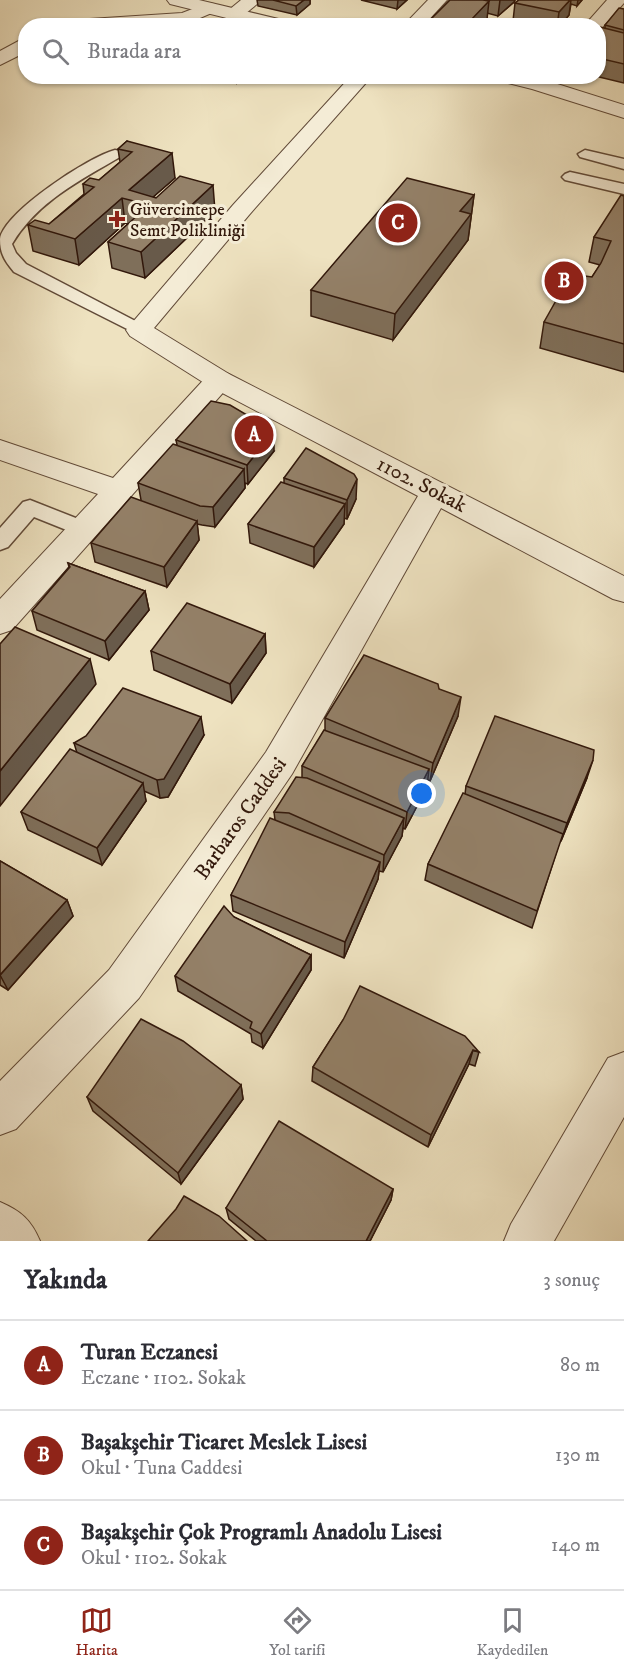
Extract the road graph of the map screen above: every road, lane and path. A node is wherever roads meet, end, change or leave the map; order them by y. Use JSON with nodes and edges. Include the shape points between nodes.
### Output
{"nodes":[{"id":1,"x":176,"y":0,"type":"edge"},
{"id":2,"x":253,"y":0,"type":"edge"},
{"id":3,"x":438,"y":0,"type":"edge"},
{"id":4,"x":617,"y":0,"type":"edge"},
{"id":5,"x":208,"y":8,"type":"junction"},
{"id":6,"x":233,"y":14,"type":"junction"},
{"id":7,"x":186,"y":18,"type":"edge"},
{"id":8,"x":250,"y":18,"type":"edge"},
{"id":9,"x":420,"y":18,"type":"edge"},
{"id":10,"x":600,"y":18,"type":"edge"},
{"id":11,"x":18,"y":48,"type":"edge"},
{"id":12,"x":0,"y":60,"type":"edge"},
{"id":13,"x":355,"y":84,"type":"edge"},
{"id":14,"x":552,"y":84,"type":"edge"},
{"id":15,"x":624,"y":112,"type":"edge"},
{"id":16,"x":115,"y":154,"type":"dead end"},
{"id":17,"x":585,"y":154,"type":"dead end"},
{"id":18,"x":624,"y":164,"type":"edge"},
{"id":19,"x":570,"y":177,"type":"dead end"},
{"id":20,"x":624,"y":189,"type":"edge"},
{"id":21,"x":139,"y":330,"type":"junction"},
{"id":22,"x":219,"y":380,"type":"junction"},
{"id":23,"x":0,"y":450,"type":"edge"},
{"id":24,"x":118,"y":490,"type":"junction"},
{"id":25,"x":436,"y":491,"type":"junction"},
{"id":26,"x":84,"y":529,"type":"junction"},
{"id":27,"x":0,"y":542,"type":"edge"},
{"id":28,"x":624,"y":590,"type":"edge"},
{"id":29,"x":0,"y":621,"type":"edge"},
{"id":30,"x":624,"y":1074,"type":"edge"},
{"id":31,"x":0,"y":1113,"type":"edge"},
{"id":32,"x":0,"y":1226,"type":"edge"},
{"id":33,"x":16,"y":1241,"type":"edge"},
{"id":34,"x":528,"y":1241,"type":"edge"}],
"edges":[{"from":1,"to":5,"type":"street"},
{"from":2,"to":6,"type":"street"},
{"from":3,"to":9,"type":"street"},
{"from":4,"to":10,"type":"street"},
{"from":5,"to":6,"type":"street"},
{"from":5,"to":7,"type":"street"},
{"from":6,"to":8,"type":"street"},
{"from":11,"to":12,"type":"street"},
{"from":13,"to":21,"type":"street"},
{"from":14,"to":15,"type":"street"},
{"from":16,"to":21,"type":"lane","via":[[31,207],[4,244],[20,268]]},
{"from":17,"to":18,"type":"lane"},
{"from":19,"to":20,"type":"lane"},
{"from":21,"to":22,"type":"street","name":"1102. Sokak"},
{"from":22,"to":24,"type":"street"},
{"from":22,"to":25,"type":"street","name":"1102. Sokak"},
{"from":23,"to":24,"type":"street"},
{"from":24,"to":26,"type":"street"},
{"from":25,"to":28,"type":"street","name":"1102. Sokak"},
{"from":25,"to":31,"type":"street","name":"Barbaros Caddesi","via":[[279,763],[124,984]]},
{"from":26,"to":27,"type":"lane","via":[[30,507]]},
{"from":26,"to":29,"type":"street"},
{"from":30,"to":34,"type":"street"},
{"from":32,"to":33,"type":"street"}]}
